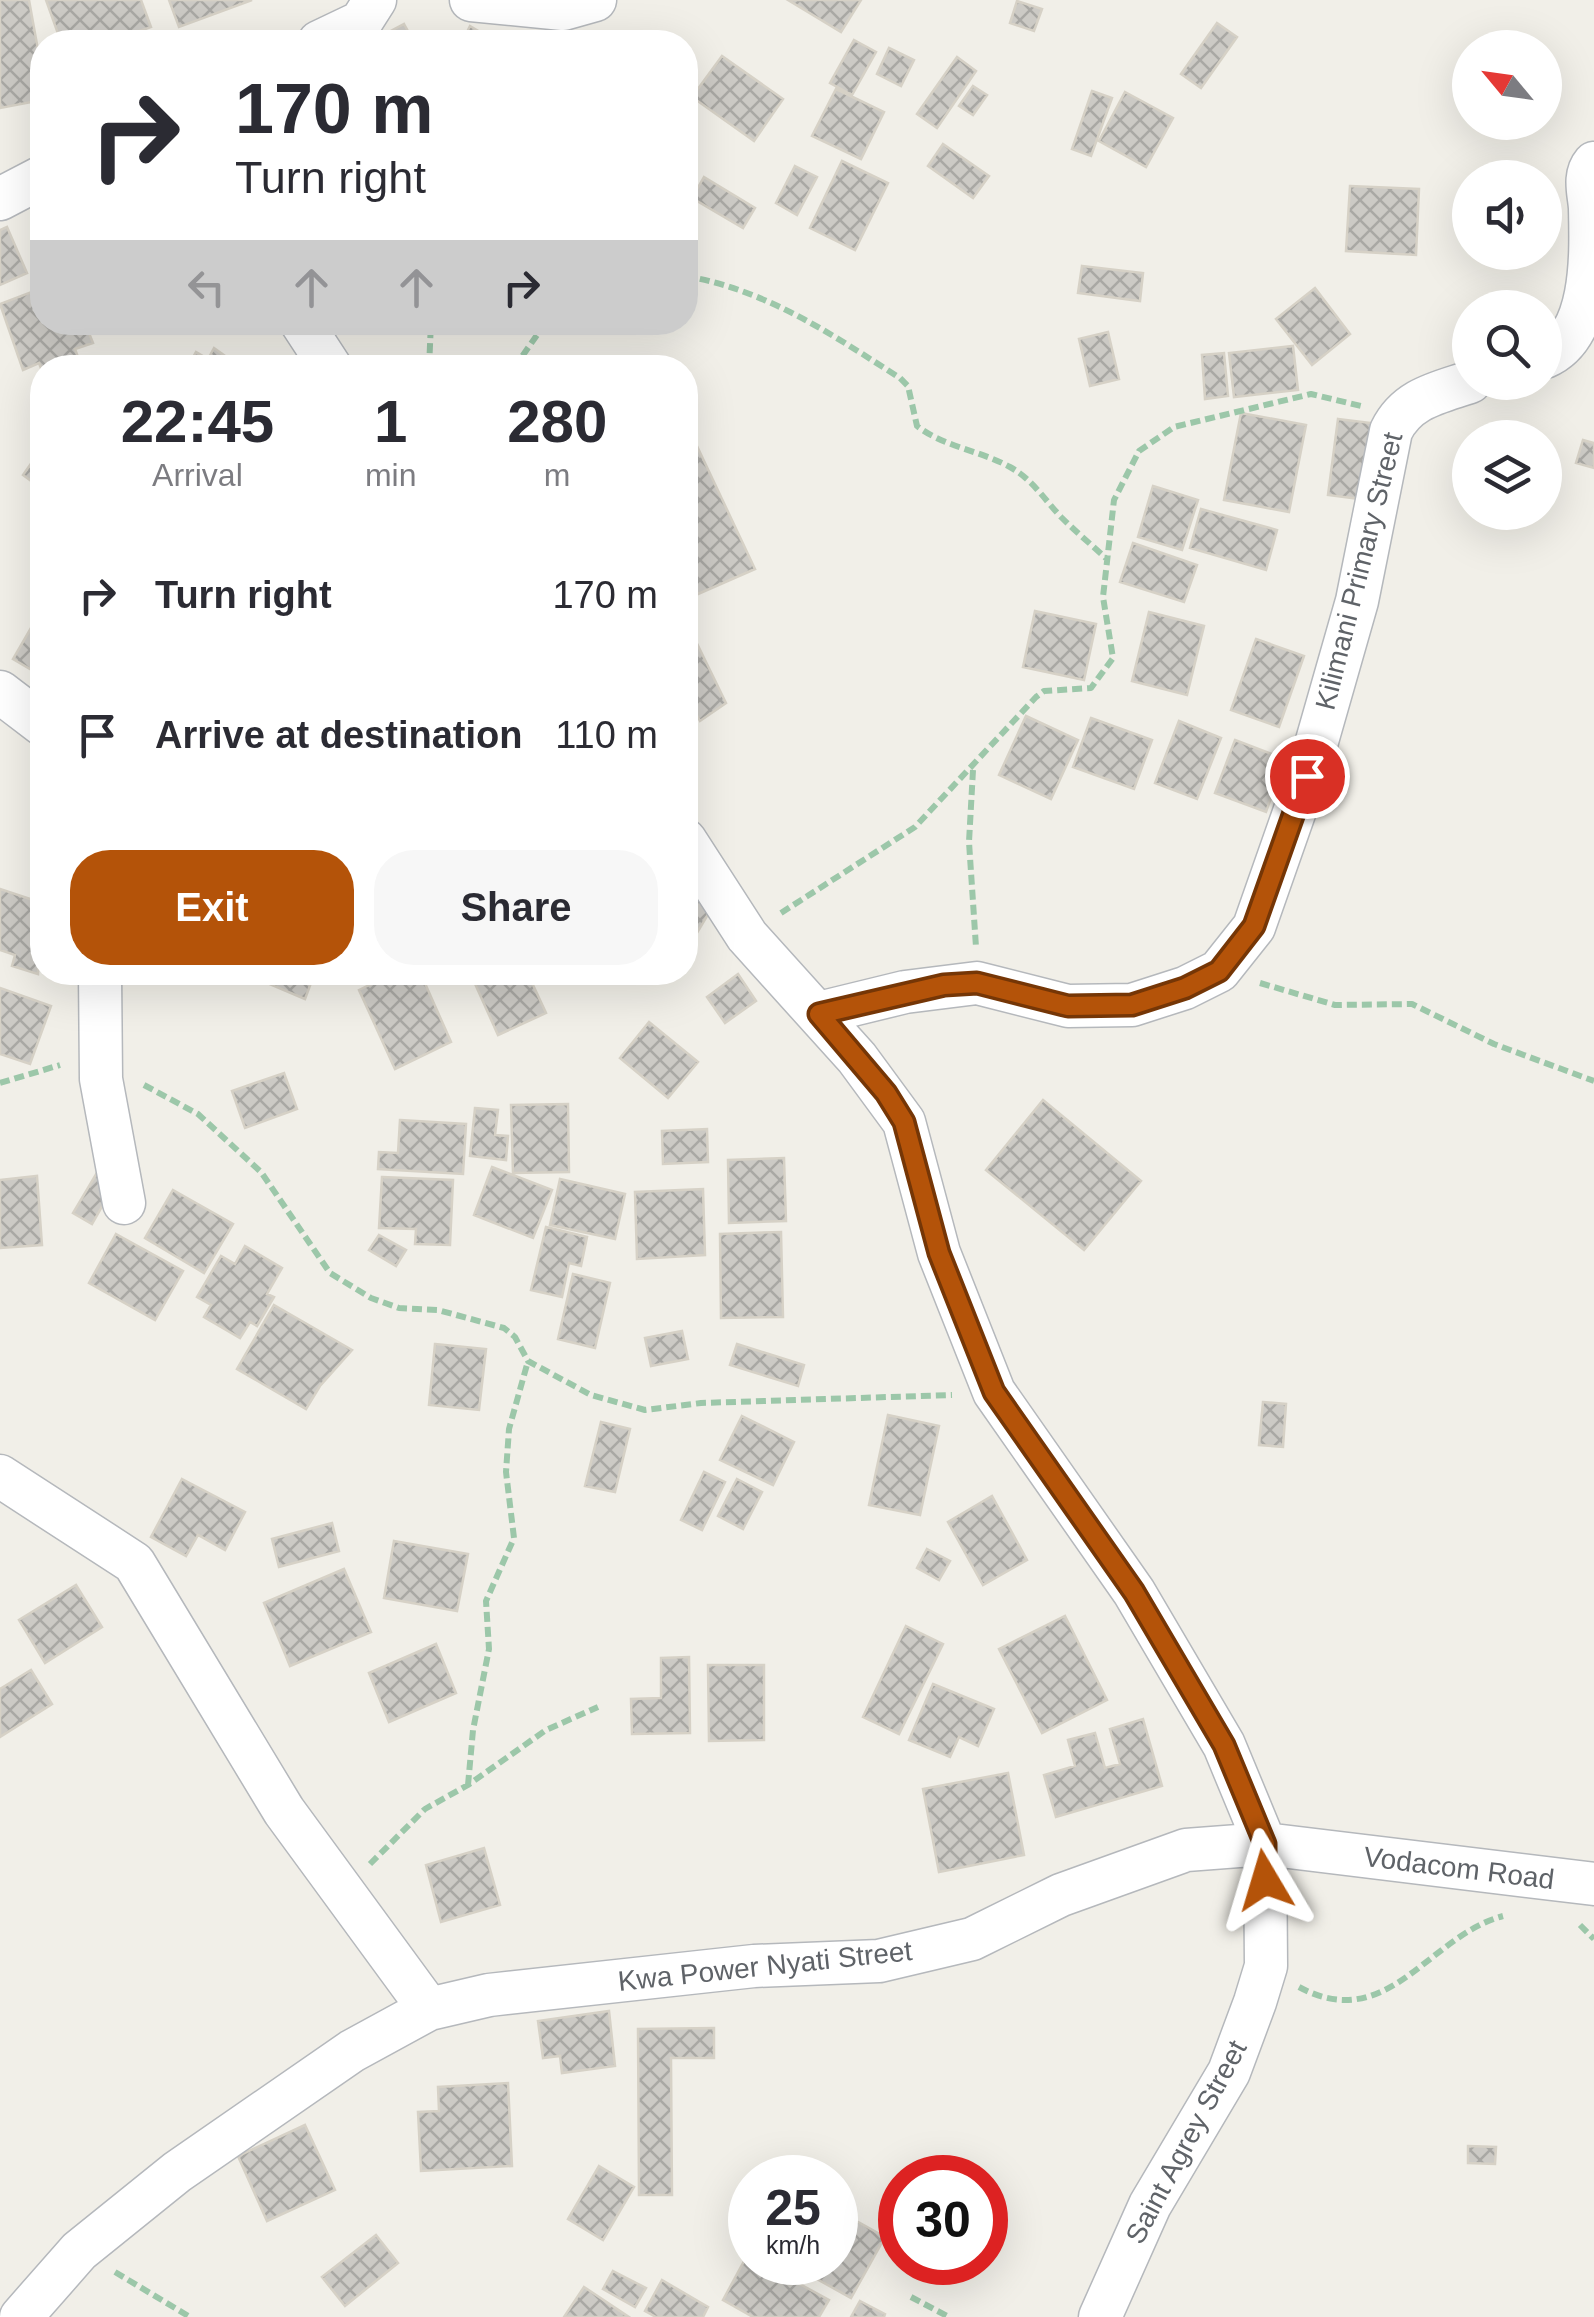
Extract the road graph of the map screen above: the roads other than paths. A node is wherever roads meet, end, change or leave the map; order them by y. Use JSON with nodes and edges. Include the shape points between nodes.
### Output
{"nodes":[{"id":1,"x":375,"y":0,"type":"edge"},
{"id":2,"x":471,"y":0,"type":"edge"},
{"id":3,"x":595,"y":0,"type":"edge"},
{"id":4,"x":344,"y":30,"type":"edge"},
{"id":5,"x":1594,"y":164,"type":"edge"},
{"id":6,"x":30,"y":184,"type":"edge"},
{"id":7,"x":0,"y":198,"type":"edge"},
{"id":8,"x":1562,"y":346,"type":"edge"},
{"id":9,"x":1452,"y":388,"type":"edge"},
{"id":10,"x":0,"y":692,"type":"edge"},
{"id":11,"x":30,"y":715,"type":"edge"},
{"id":12,"x":698,"y":860,"type":"edge"},
{"id":13,"x":100,"y":985,"type":"edge"},
{"id":14,"x":819,"y":1014,"type":"junction"},
{"id":15,"x":124,"y":1204,"type":"dead end"},
{"id":16,"x":0,"y":1476,"type":"edge"},
{"id":17,"x":1265,"y":1844,"type":"junction"},
{"id":18,"x":1594,"y":1884,"type":"edge"},
{"id":19,"x":429,"y":2008,"type":"junction"},
{"id":20,"x":21,"y":2317,"type":"edge"},
{"id":21,"x":1100,"y":2317,"type":"edge"}],
"edges":[{"from":1,"to":4,"type":"street","via":[[361,22]]},
{"from":2,"to":3,"type":"street","via":[[563,9]]},
{"from":5,"to":8,"type":"street","via":[[1588,177],[1586,304]]},
{"from":6,"to":7,"type":"street"},
{"from":9,"to":14,"type":"street","name":"Kilimani Primary Street","via":[[1419,400],[1397,419],[1357,600],[1307,776],[1254,926],[1219,971],[1132,1005],[1068,1006],[977,983],[905,992]]},
{"from":10,"to":11,"type":"street"},
{"from":12,"to":14,"type":"street","via":[[747,936]]},
{"from":13,"to":15,"type":"street","via":[[108,1130]]},
{"from":14,"to":17,"type":"street","via":[[904,1122],[939,1253],[994,1392],[1134,1592],[1224,1745]]},
{"from":16,"to":19,"type":"street","via":[[134,1564],[284,1811]]},
{"from":17,"to":18,"type":"street","name":"Vodacom Road"},
{"from":17,"to":19,"type":"street","name":"Kwa Power Nyati Street","via":[[1186,1850],[1061,1894],[972,1939],[879,1961],[754,1966],[489,1995]]},
{"from":17,"to":21,"type":"street","name":"Saint Agrey Street","via":[[1266,1966],[1228,2072],[1150,2205]]},
{"from":19,"to":20,"type":"street","name":"Kwa Power Nyati Street","via":[[352,2051],[177,2172],[79,2251]]}]}
